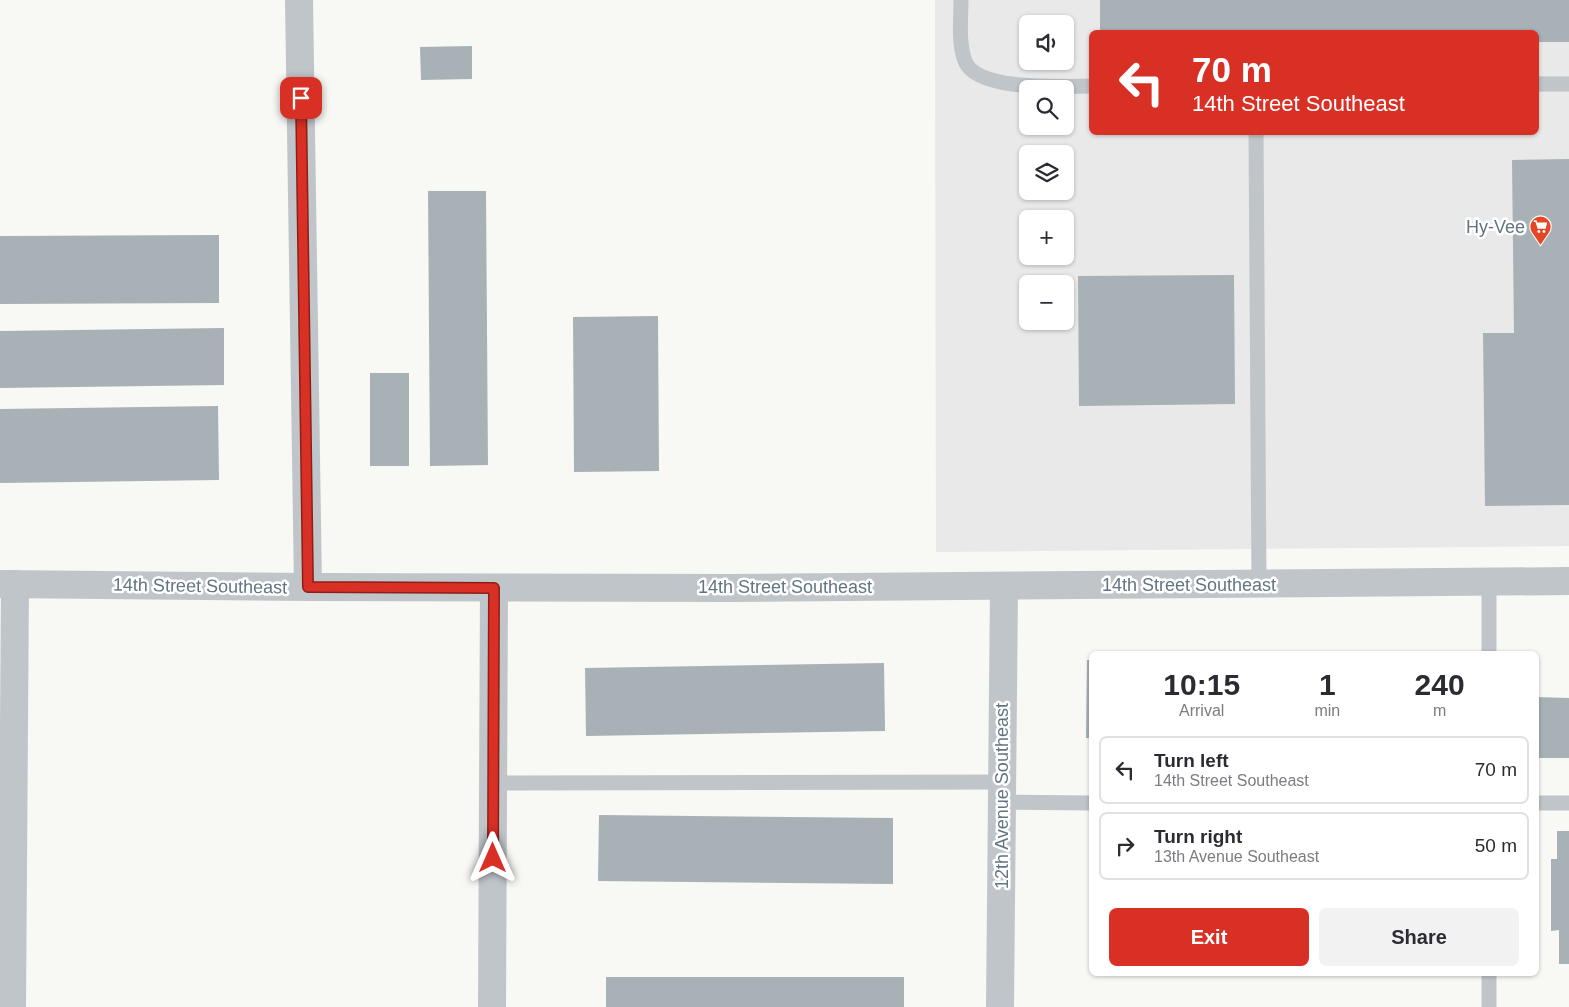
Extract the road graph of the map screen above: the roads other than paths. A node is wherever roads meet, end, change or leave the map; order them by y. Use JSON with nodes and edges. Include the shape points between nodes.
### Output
{"nodes":[{"id":1,"x":299,"y":0,"type":"edge"},
{"id":2,"x":961,"y":0,"type":"edge"},
{"id":3,"x":1539,"y":84,"type":"edge"},
{"id":4,"x":1569,"y":84,"type":"edge"},
{"id":5,"x":1089,"y":86,"type":"edge"},
{"id":6,"x":1256,"y":135,"type":"edge"},
{"id":7,"x":1569,"y":581,"type":"edge"},
{"id":8,"x":1489,"y":582,"type":"junction"},
{"id":9,"x":7,"y":584,"type":"edge"},
{"id":10,"x":1259,"y":584,"type":"junction"},
{"id":11,"x":1004,"y":586,"type":"junction"},
{"id":12,"x":308,"y":587,"type":"junction"},
{"id":13,"x":494,"y":588,"type":"junction"},
{"id":14,"x":1489,"y":651,"type":"edge"},
{"id":15,"x":493,"y":783,"type":"junction"},
{"id":16,"x":1002,"y":792,"type":"junction"},
{"id":17,"x":1089,"y":803,"type":"edge"},
{"id":18,"x":1539,"y":803,"type":"edge"},
{"id":19,"x":1569,"y":803,"type":"edge"},
{"id":20,"x":1489,"y":976,"type":"edge"},
{"id":21,"x":12,"y":1007,"type":"edge"},
{"id":22,"x":492,"y":1007,"type":"edge"},
{"id":23,"x":1000,"y":1007,"type":"edge"},
{"id":24,"x":1489,"y":1007,"type":"edge"}],
"edges":[{"from":1,"to":12,"type":"street"},
{"from":2,"to":5,"type":"lane","via":[[961,41],[966,63],[978,76],[1004,84]]},
{"from":3,"to":4,"type":"lane"},
{"from":6,"to":10,"type":"lane"},
{"from":7,"to":8,"type":"street","name":"14th Street Southeast"},
{"from":8,"to":10,"type":"street","name":"14th Street Southeast"},
{"from":8,"to":14,"type":"lane"},
{"from":9,"to":12,"type":"street","name":"14th Street Southeast"},
{"from":9,"to":21,"type":"street"},
{"from":10,"to":11,"type":"street","name":"14th Street Southeast"},
{"from":11,"to":13,"type":"street","name":"14th Street Southeast"},
{"from":11,"to":16,"type":"street","name":"12th Avenue Southeast"},
{"from":12,"to":13,"type":"street","name":"14th Street Southeast"},
{"from":13,"to":15,"type":"street"},
{"from":15,"to":16,"type":"lane"},
{"from":15,"to":22,"type":"street"},
{"from":16,"to":17,"type":"lane"},
{"from":16,"to":23,"type":"street","name":"12th Avenue Southeast"},
{"from":18,"to":19,"type":"lane"},
{"from":20,"to":24,"type":"lane"}]}
